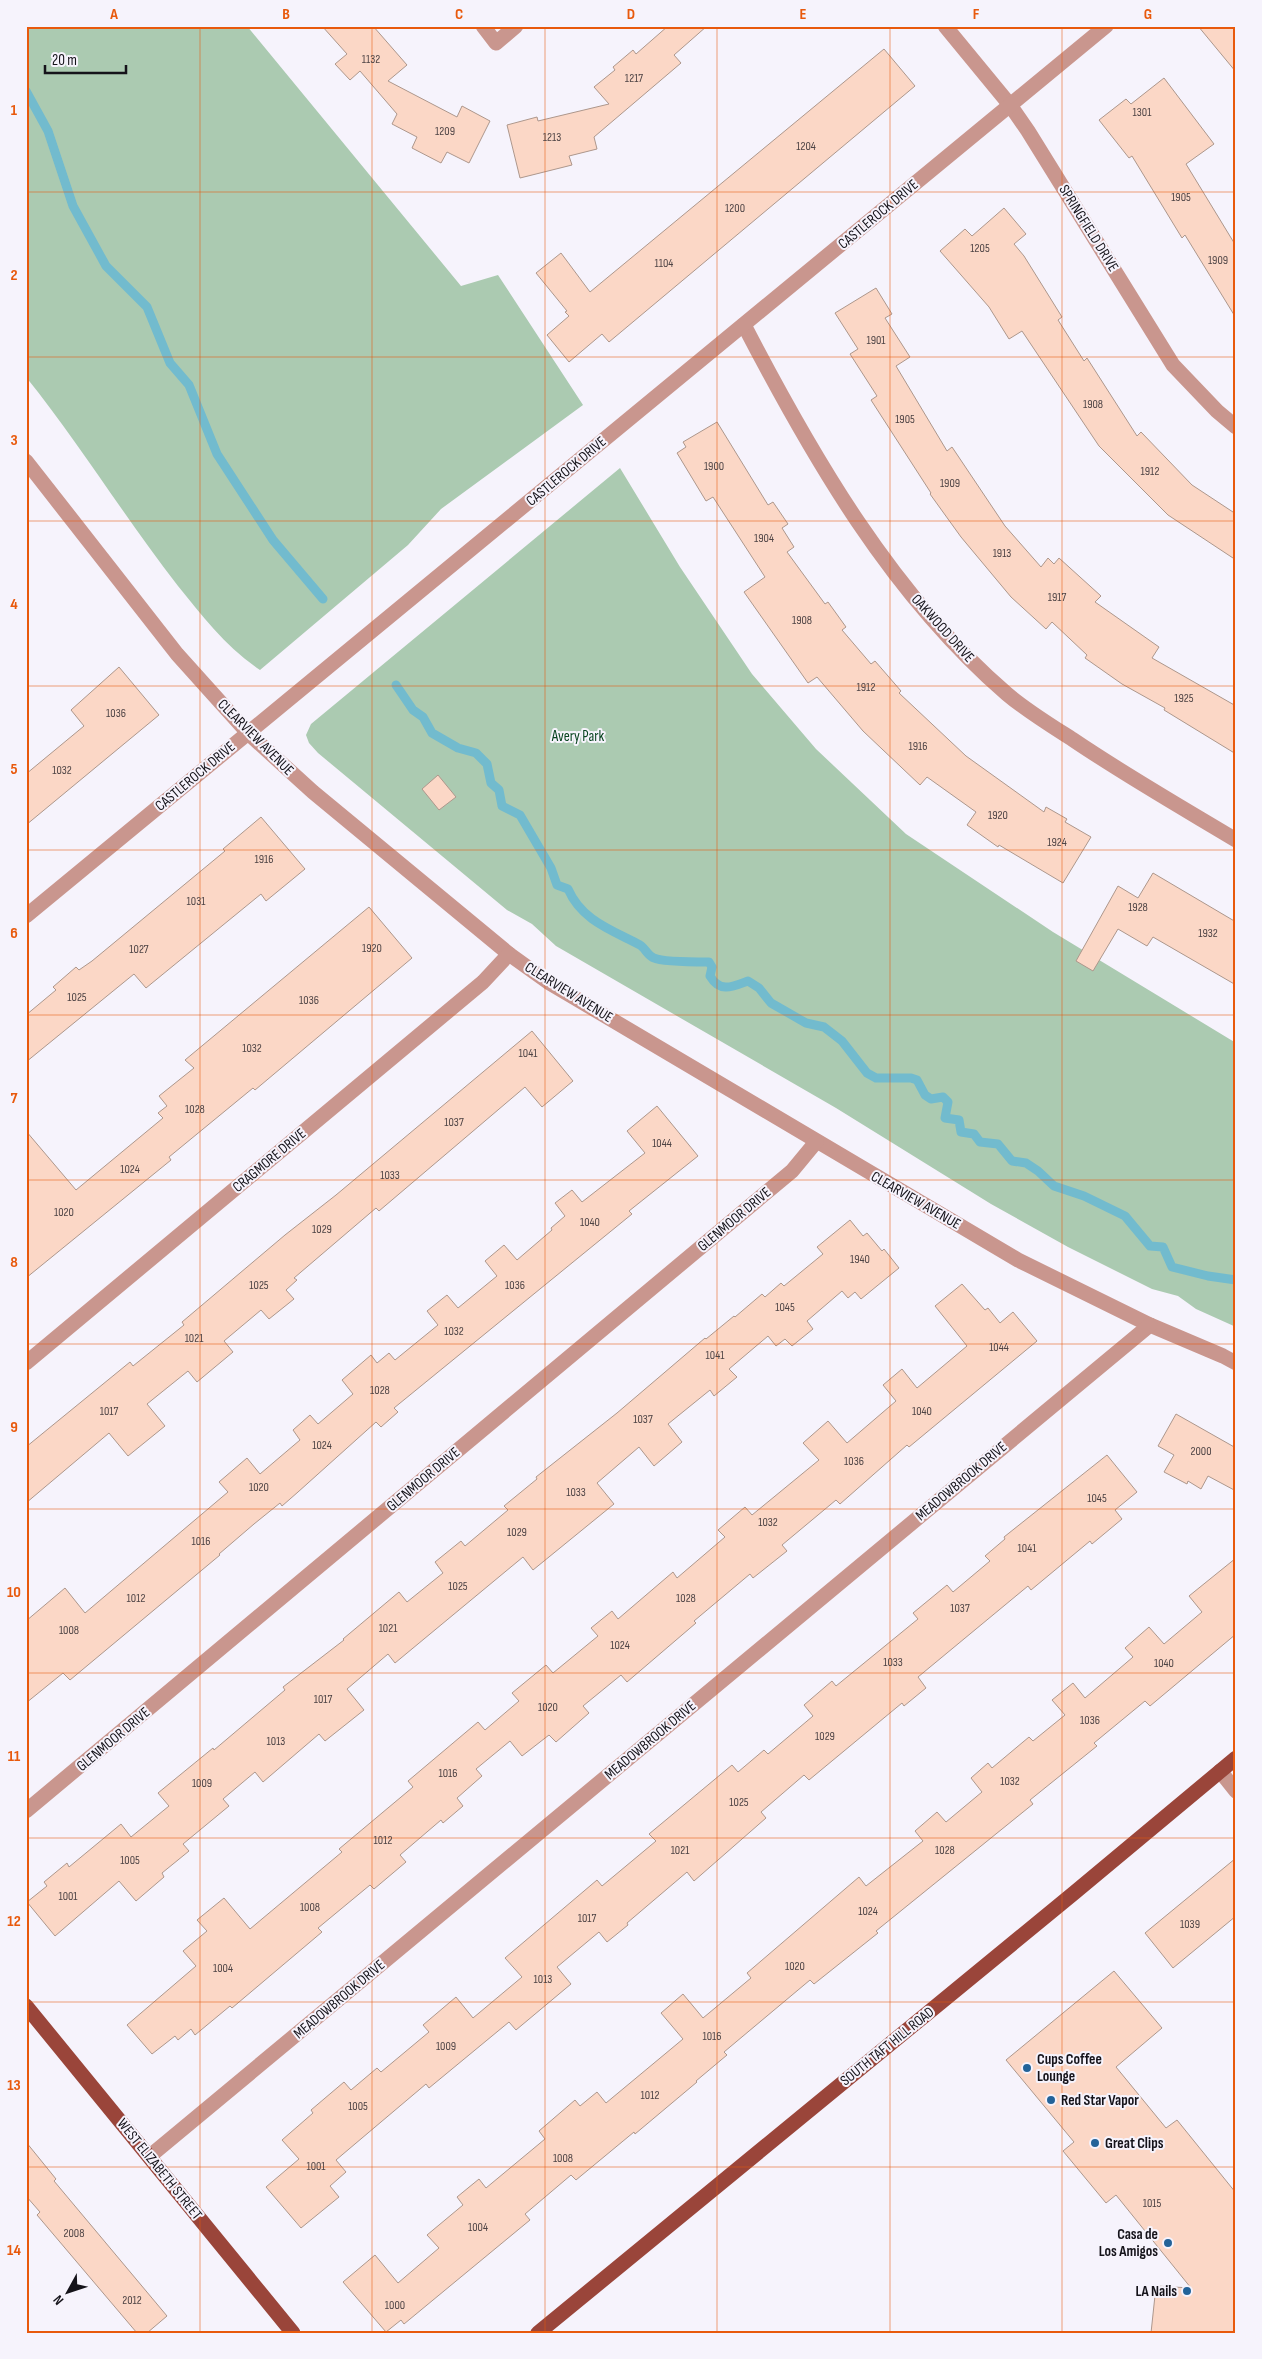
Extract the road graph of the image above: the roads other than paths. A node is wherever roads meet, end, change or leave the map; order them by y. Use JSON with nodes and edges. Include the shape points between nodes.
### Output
{"nodes":[{"id":1,"x":483,"y":26,"type":"edge"},
{"id":2,"x":516,"y":26,"type":"edge"},
{"id":3,"x":945,"y":26,"type":"edge"},
{"id":4,"x":1106,"y":26,"type":"edge"},
{"id":5,"x":1010,"y":105,"type":"junction"},
{"id":6,"x":744,"y":324,"type":"junction"},
{"id":7,"x":1236,"y":427,"type":"edge"},
{"id":8,"x":26,"y":461,"type":"edge"},
{"id":9,"x":248,"y":733,"type":"junction"},
{"id":10,"x":1236,"y":840,"type":"edge"},
{"id":11,"x":26,"y":916,"type":"edge"},
{"id":12,"x":510,"y":954,"type":"junction"},
{"id":13,"x":816,"y":1142,"type":"junction"},
{"id":14,"x":1150,"y":1325,"type":"junction"},
{"id":15,"x":26,"y":1363,"type":"edge"},
{"id":16,"x":1236,"y":1364,"type":"edge"},
{"id":17,"x":1236,"y":1758,"type":"edge"},
{"id":18,"x":1220,"y":1771,"type":"junction"},
{"id":19,"x":1236,"y":1791,"type":"edge"},
{"id":20,"x":26,"y":1811,"type":"edge"},
{"id":21,"x":26,"y":2006,"type":"edge"},
{"id":22,"x":150,"y":2156,"type":"junction"},
{"id":23,"x":293,"y":2333,"type":"edge"},
{"id":24,"x":538,"y":2333,"type":"edge"}],
"edges":[{"from":1,"to":2,"type":"street","via":[[496,43]]},
{"from":3,"to":5,"type":"street","name":"SPRINGFIELD DRIVE"},
{"from":4,"to":5,"type":"street","name":"CASTLEROCK DRIVE"},
{"from":5,"to":6,"type":"street","name":"CASTLEROCK DRIVE"},
{"from":5,"to":7,"type":"street","name":"SPRINGFIELD DRIVE","via":[[1173,365],[1216,411]]},
{"from":6,"to":9,"type":"street","name":"CASTLEROCK DRIVE"},
{"from":6,"to":10,"type":"street","name":"OAKWOOD DRIVE","via":[[778,390],[852,510],[887,562],[949,639],[1008,695],[1104,761]]},
{"from":8,"to":9,"type":"street","name":"CLEARVIEW AVENUE","via":[[177,654]]},
{"from":9,"to":11,"type":"street","name":"CASTLEROCK DRIVE"},
{"from":9,"to":12,"type":"street","name":"CLEARVIEW AVENUE","via":[[313,792]]},
{"from":12,"to":13,"type":"street","name":"CLEARVIEW AVENUE","via":[[548,982]]},
{"from":12,"to":15,"type":"street","name":"CRAGMORE DRIVE","via":[[483,982]]},
{"from":13,"to":14,"type":"street","name":"CLEARVIEW AVENUE","via":[[1018,1260]]},
{"from":13,"to":20,"type":"street","name":"GLENMOOR DRIVE","via":[[792,1171]]},
{"from":14,"to":16,"type":"street","name":"CLEARVIEW AVENUE"},
{"from":14,"to":22,"type":"street","name":"MEADOWBROOK DRIVE"},
{"from":17,"to":18,"type":"main road","name":"SOUTH TAFT HILL ROAD"},
{"from":18,"to":19,"type":"street"},
{"from":18,"to":24,"type":"main road","name":"SOUTH TAFT HILL ROAD"},
{"from":21,"to":22,"type":"main road","name":"WEST ELIZABETH STREET"},
{"from":22,"to":23,"type":"main road","name":"WEST ELIZABETH STREET"}]}
